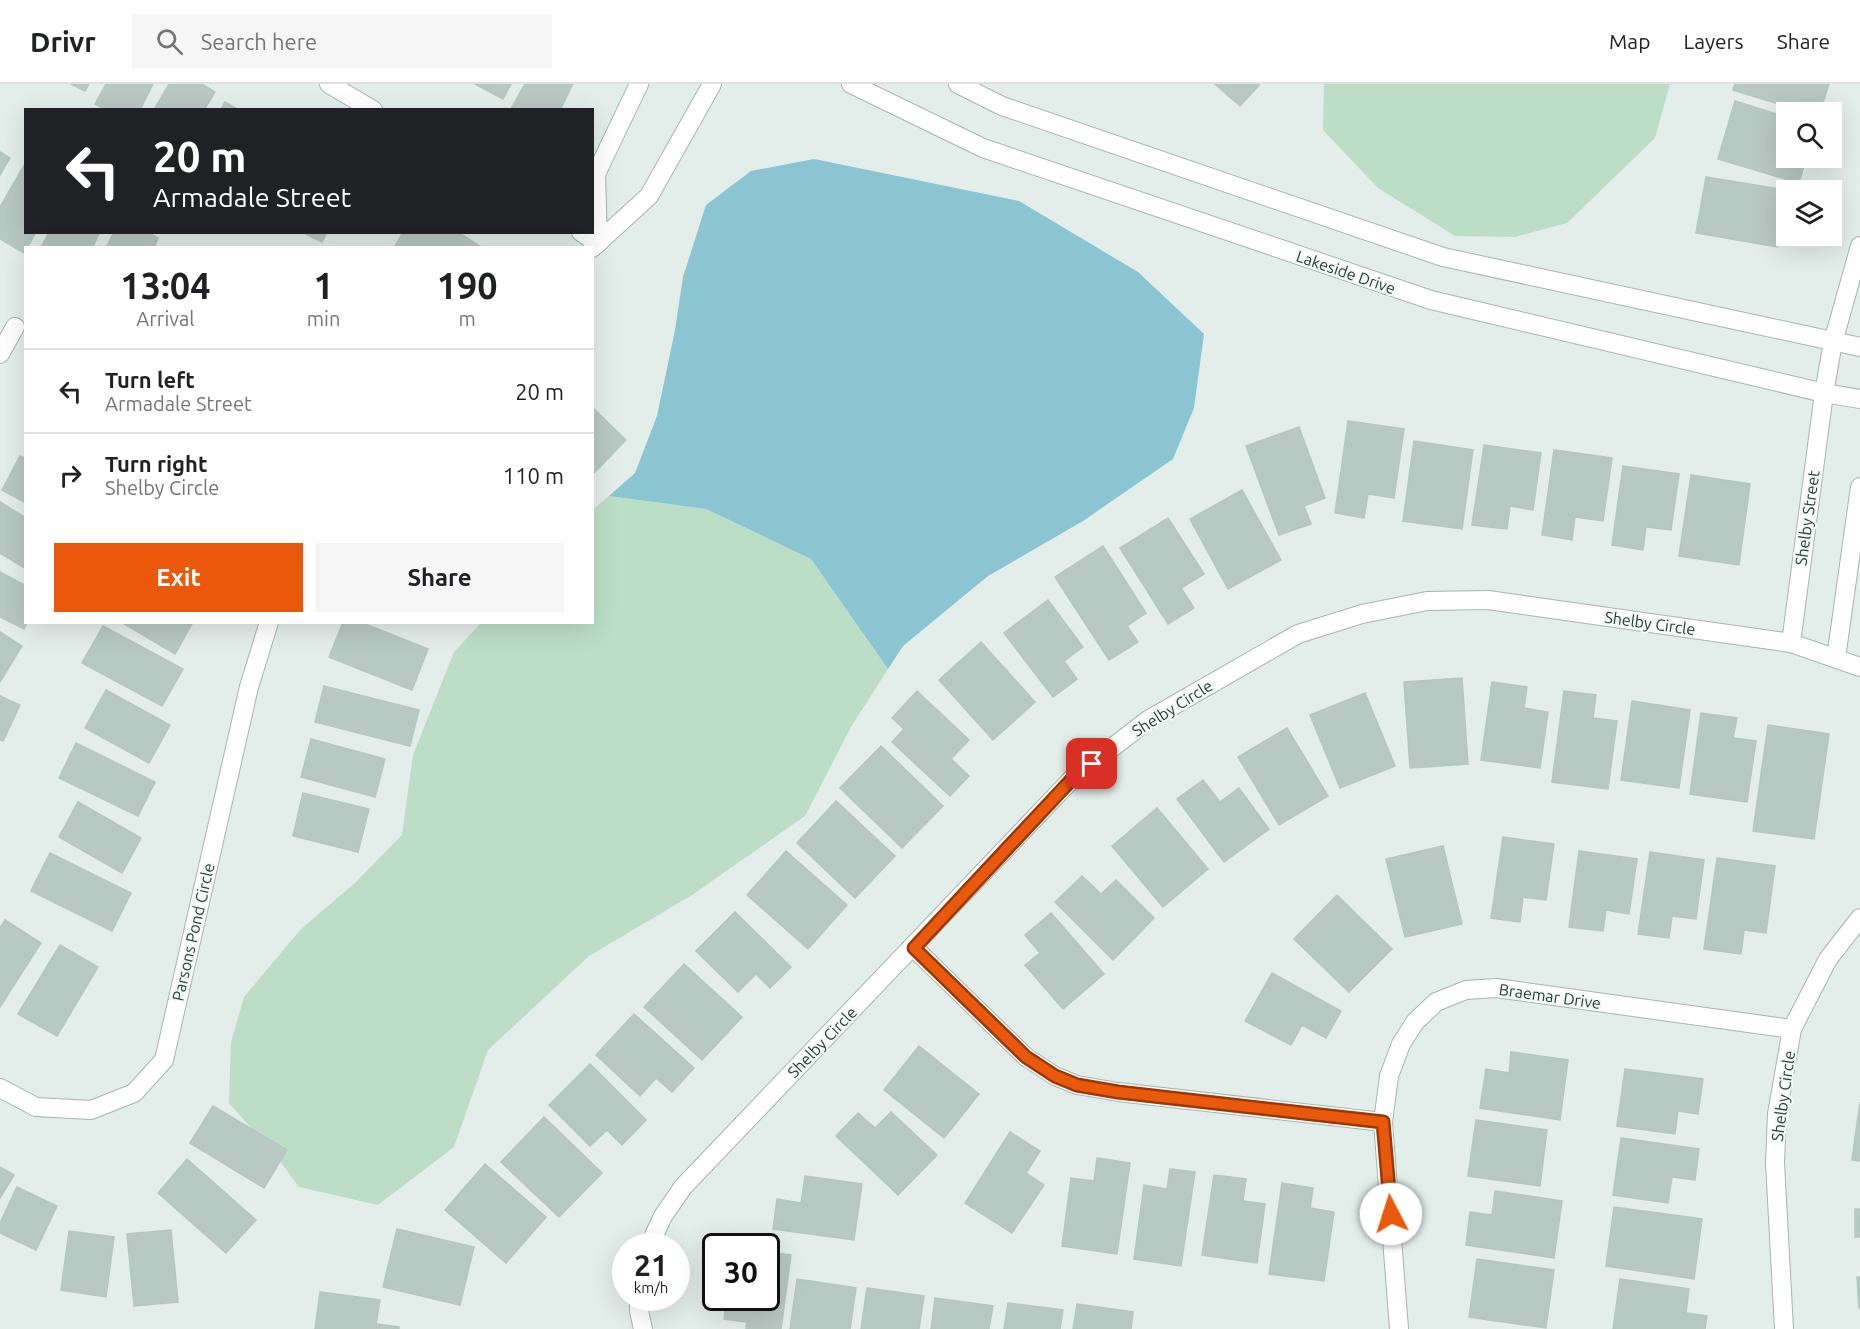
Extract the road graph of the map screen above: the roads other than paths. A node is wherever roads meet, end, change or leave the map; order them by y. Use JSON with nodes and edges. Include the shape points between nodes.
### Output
{"nodes":[{"id":1,"x":329,"y":84,"type":"edge"},
{"id":2,"x":639,"y":84,"type":"edge"},
{"id":3,"x":712,"y":84,"type":"edge"},
{"id":4,"x":851,"y":84,"type":"edge"},
{"id":5,"x":958,"y":84,"type":"edge"},
{"id":6,"x":370,"y":108,"type":"edge"},
{"id":7,"x":583,"y":234,"type":"edge"},
{"id":8,"x":595,"y":246,"type":"edge"},
{"id":9,"x":1860,"y":246,"type":"edge"},
{"id":10,"x":14,"y":326,"type":"edge"},
{"id":11,"x":1833,"y":342,"type":"junction"},
{"id":12,"x":1860,"y":346,"type":"edge"},
{"id":13,"x":0,"y":354,"type":"edge"},
{"id":14,"x":1824,"y":393,"type":"junction"},
{"id":15,"x":1860,"y":399,"type":"edge"},
{"id":16,"x":1860,"y":487,"type":"edge"},
{"id":17,"x":268,"y":624,"type":"edge"},
{"id":18,"x":1791,"y":643,"type":"junction"},
{"id":19,"x":1836,"y":658,"type":"junction"},
{"id":20,"x":1860,"y":667,"type":"edge"},
{"id":21,"x":1860,"y":918,"type":"edge"},
{"id":22,"x":914,"y":948,"type":"junction"},
{"id":23,"x":1792,"y":1029,"type":"junction"},
{"id":24,"x":0,"y":1088,"type":"edge"},
{"id":25,"x":1383,"y":1122,"type":"junction"},
{"id":26,"x":655,"y":1233,"type":"edge"},
{"id":27,"x":639,"y":1311,"type":"edge"},
{"id":28,"x":643,"y":1329,"type":"edge"},
{"id":29,"x":1399,"y":1329,"type":"edge"},
{"id":30,"x":1784,"y":1329,"type":"edge"}],
"edges":[{"from":1,"to":6,"type":"street"},
{"from":2,"to":8,"type":"street","via":[[596,174]]},
{"from":3,"to":8,"type":"street","via":[[649,196]]},
{"from":4,"to":14,"type":"street","name":"Lakeside Drive","via":[[983,148],[1431,300]]},
{"from":5,"to":11,"type":"street","via":[[1002,106],[1443,257]]},
{"from":7,"to":8,"type":"street"},
{"from":9,"to":11,"type":"street","name":"Shelby Street"},
{"from":10,"to":13,"type":"street"},
{"from":11,"to":12,"type":"street"},
{"from":11,"to":14,"type":"street","name":"Shelby Street"},
{"from":14,"to":15,"type":"street","name":"Lakeside Drive"},
{"from":14,"to":18,"type":"street","name":"Shelby Street"},
{"from":16,"to":19,"type":"street"},
{"from":17,"to":24,"type":"street","name":"Parsons Pond Circle","via":[[249,687],[164,1060],[135,1093],[91,1110],[36,1107]]},
{"from":18,"to":19,"type":"street","name":"Shelby Circle"},
{"from":18,"to":22,"type":"street","name":"Shelby Circle","via":[[1488,600],[1427,601],[1362,614],[1298,634],[1148,720],[1073,778]]},
{"from":19,"to":20,"type":"street","name":"Shelby Circle"},
{"from":21,"to":23,"type":"street","name":"Shelby Circle","via":[[1828,959]]},
{"from":22,"to":25,"type":"street","via":[[1026,1057],[1077,1085]]},
{"from":22,"to":26,"type":"street","name":"Shelby Circle","via":[[683,1187]]},
{"from":23,"to":25,"type":"street","name":"Braemar Drive","via":[[1496,988],[1466,990],[1436,1002],[1415,1022],[1401,1044],[1389,1076]]},
{"from":23,"to":30,"type":"street","name":"Shelby Circle","via":[[1777,1114],[1774,1163]]},
{"from":25,"to":29,"type":"street","name":"Braemar Drive"},
{"from":27,"to":28,"type":"street"}]}
